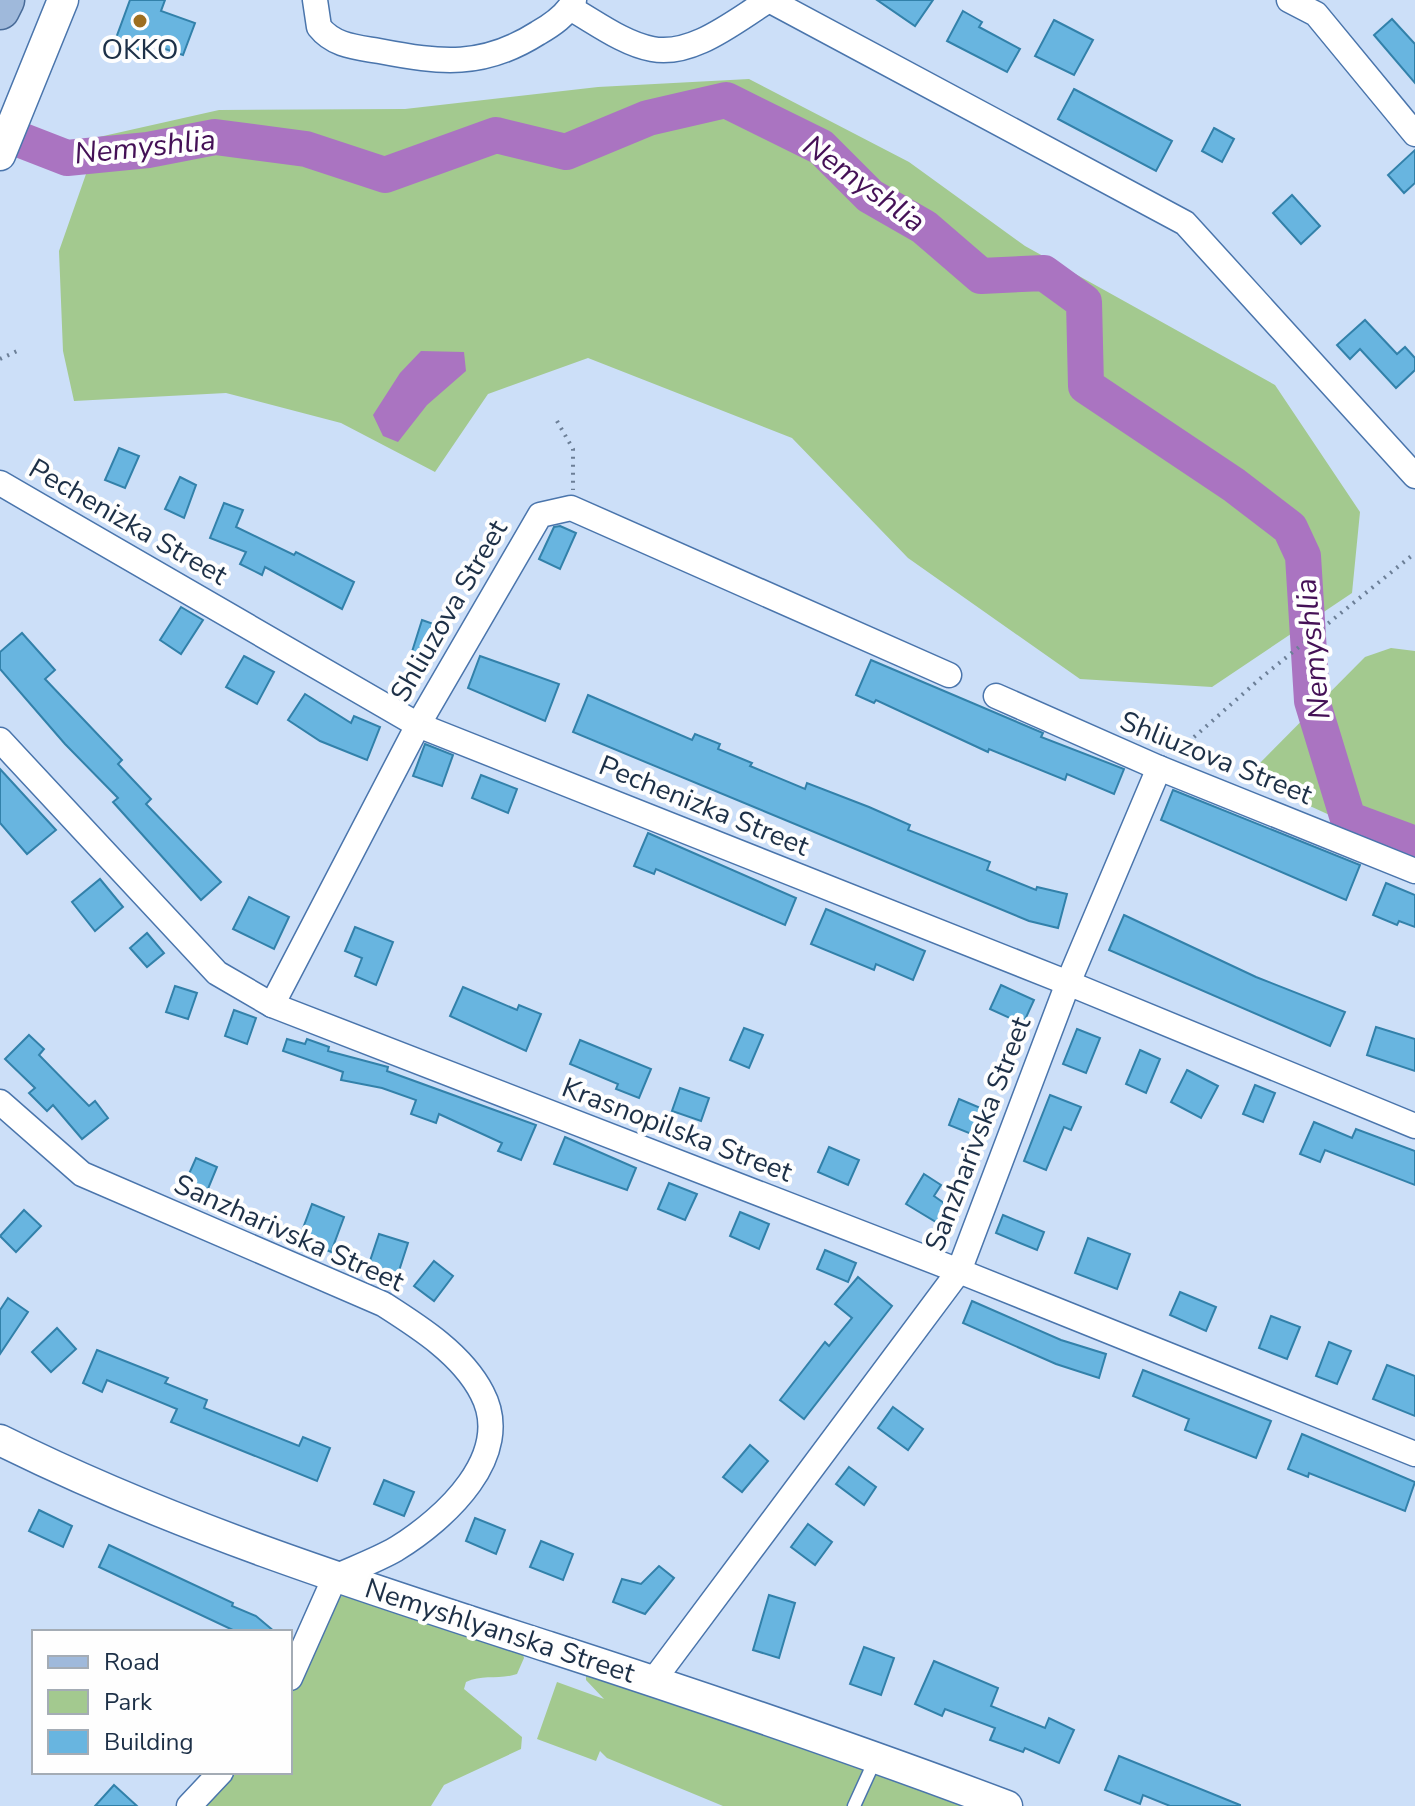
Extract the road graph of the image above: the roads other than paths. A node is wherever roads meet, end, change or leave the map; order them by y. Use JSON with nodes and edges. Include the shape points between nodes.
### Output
{"nodes":[{"id":1,"x":5,"y":0,"type":"edge"},
{"id":2,"x":63,"y":0,"type":"edge"},
{"id":3,"x":769,"y":0,"type":"edge"},
{"id":4,"x":1289,"y":0,"type":"edge"},
{"id":5,"x":572,"y":4,"type":"edge"},
{"id":6,"x":315,"y":8,"type":"edge"},
{"id":7,"x":0,"y":10,"type":"edge"},
{"id":8,"x":1415,"y":134,"type":"edge"},
{"id":9,"x":0,"y":155,"type":"edge"},
{"id":10,"x":1415,"y":476,"type":"edge"},
{"id":11,"x":0,"y":483,"type":"edge"},
{"id":12,"x":949,"y":675,"type":"dead end"},
{"id":13,"x":996,"y":696,"type":"dead end"},
{"id":14,"x":418,"y":725,"type":"junction"},
{"id":15,"x":0,"y":740,"type":"edge"},
{"id":16,"x":1159,"y":768,"type":"junction"},
{"id":17,"x":1415,"y":871,"type":"edge"},
{"id":18,"x":1068,"y":983,"type":"junction"},
{"id":19,"x":272,"y":1005,"type":"junction"},
{"id":20,"x":0,"y":1102,"type":"edge"},
{"id":21,"x":1415,"y":1126,"type":"edge"},
{"id":22,"x":959,"y":1271,"type":"junction"},
{"id":23,"x":0,"y":1440,"type":"edge"},
{"id":24,"x":1415,"y":1454,"type":"edge"},
{"id":25,"x":335,"y":1577,"type":"junction"},
{"id":26,"x":292,"y":1674,"type":"edge"},
{"id":27,"x":653,"y":1681,"type":"junction"},
{"id":28,"x":877,"y":1757,"type":"junction"},
{"id":29,"x":219,"y":1774,"type":"edge"},
{"id":30,"x":189,"y":1806,"type":"edge"},
{"id":31,"x":854,"y":1806,"type":"edge"},
{"id":32,"x":1007,"y":1806,"type":"edge"}],
"edges":[{"from":1,"to":7,"type":"main road"},
{"from":2,"to":9,"type":"street"},
{"from":3,"to":5,"type":"street","via":[[671,51],[633,42]]},
{"from":3,"to":10,"type":"street","via":[[1185,223]]},
{"from":4,"to":8,"type":"street","via":[[1316,14]]},
{"from":5,"to":6,"type":"street","via":[[513,49],[470,61],[426,60],[335,42],[326,36]]},
{"from":11,"to":14,"type":"street","name":"Pechenizka Street"},
{"from":12,"to":14,"type":"street","name":"Shliuzova Street","via":[[571,508],[540,515]]},
{"from":13,"to":16,"type":"street","name":"Shliuzova Street"},
{"from":14,"to":18,"type":"street","name":"Pechenizka Street"},
{"from":14,"to":19,"type":"street","name":"Shliuzova Street"},
{"from":15,"to":19,"type":"street","name":"Krasnopilska Street","via":[[217,973]]},
{"from":16,"to":17,"type":"street","name":"Shliuzova Street"},
{"from":16,"to":18,"type":"street","name":"Sanzharivska Street"},
{"from":18,"to":21,"type":"street","name":"Pechenizka Street"},
{"from":18,"to":22,"type":"street","name":"Sanzharivska Street"},
{"from":19,"to":22,"type":"street","name":"Krasnopilska Street"},
{"from":20,"to":25,"type":"street","name":"Sanzharivska Street","via":[[82,1174],[383,1304],[455,1359],[482,1393],[491,1420],[483,1467],[439,1514],[396,1549]]},
{"from":22,"to":24,"type":"street","name":"Krasnopilska Street"},
{"from":22,"to":27,"type":"street","name":"Sanzharivska Street"},
{"from":23,"to":25,"type":"street","name":"Nemyshlyanska Street","via":[[74,1477]]},
{"from":25,"to":26,"type":"street"},
{"from":25,"to":27,"type":"street","name":"Nemyshlyanska Street"},
{"from":27,"to":28,"type":"street","name":"Nemyshlyanska Street"},
{"from":28,"to":31,"type":"lane"},
{"from":28,"to":32,"type":"street","name":"Nemyshlyanska Street"},
{"from":29,"to":30,"type":"street"}]}
